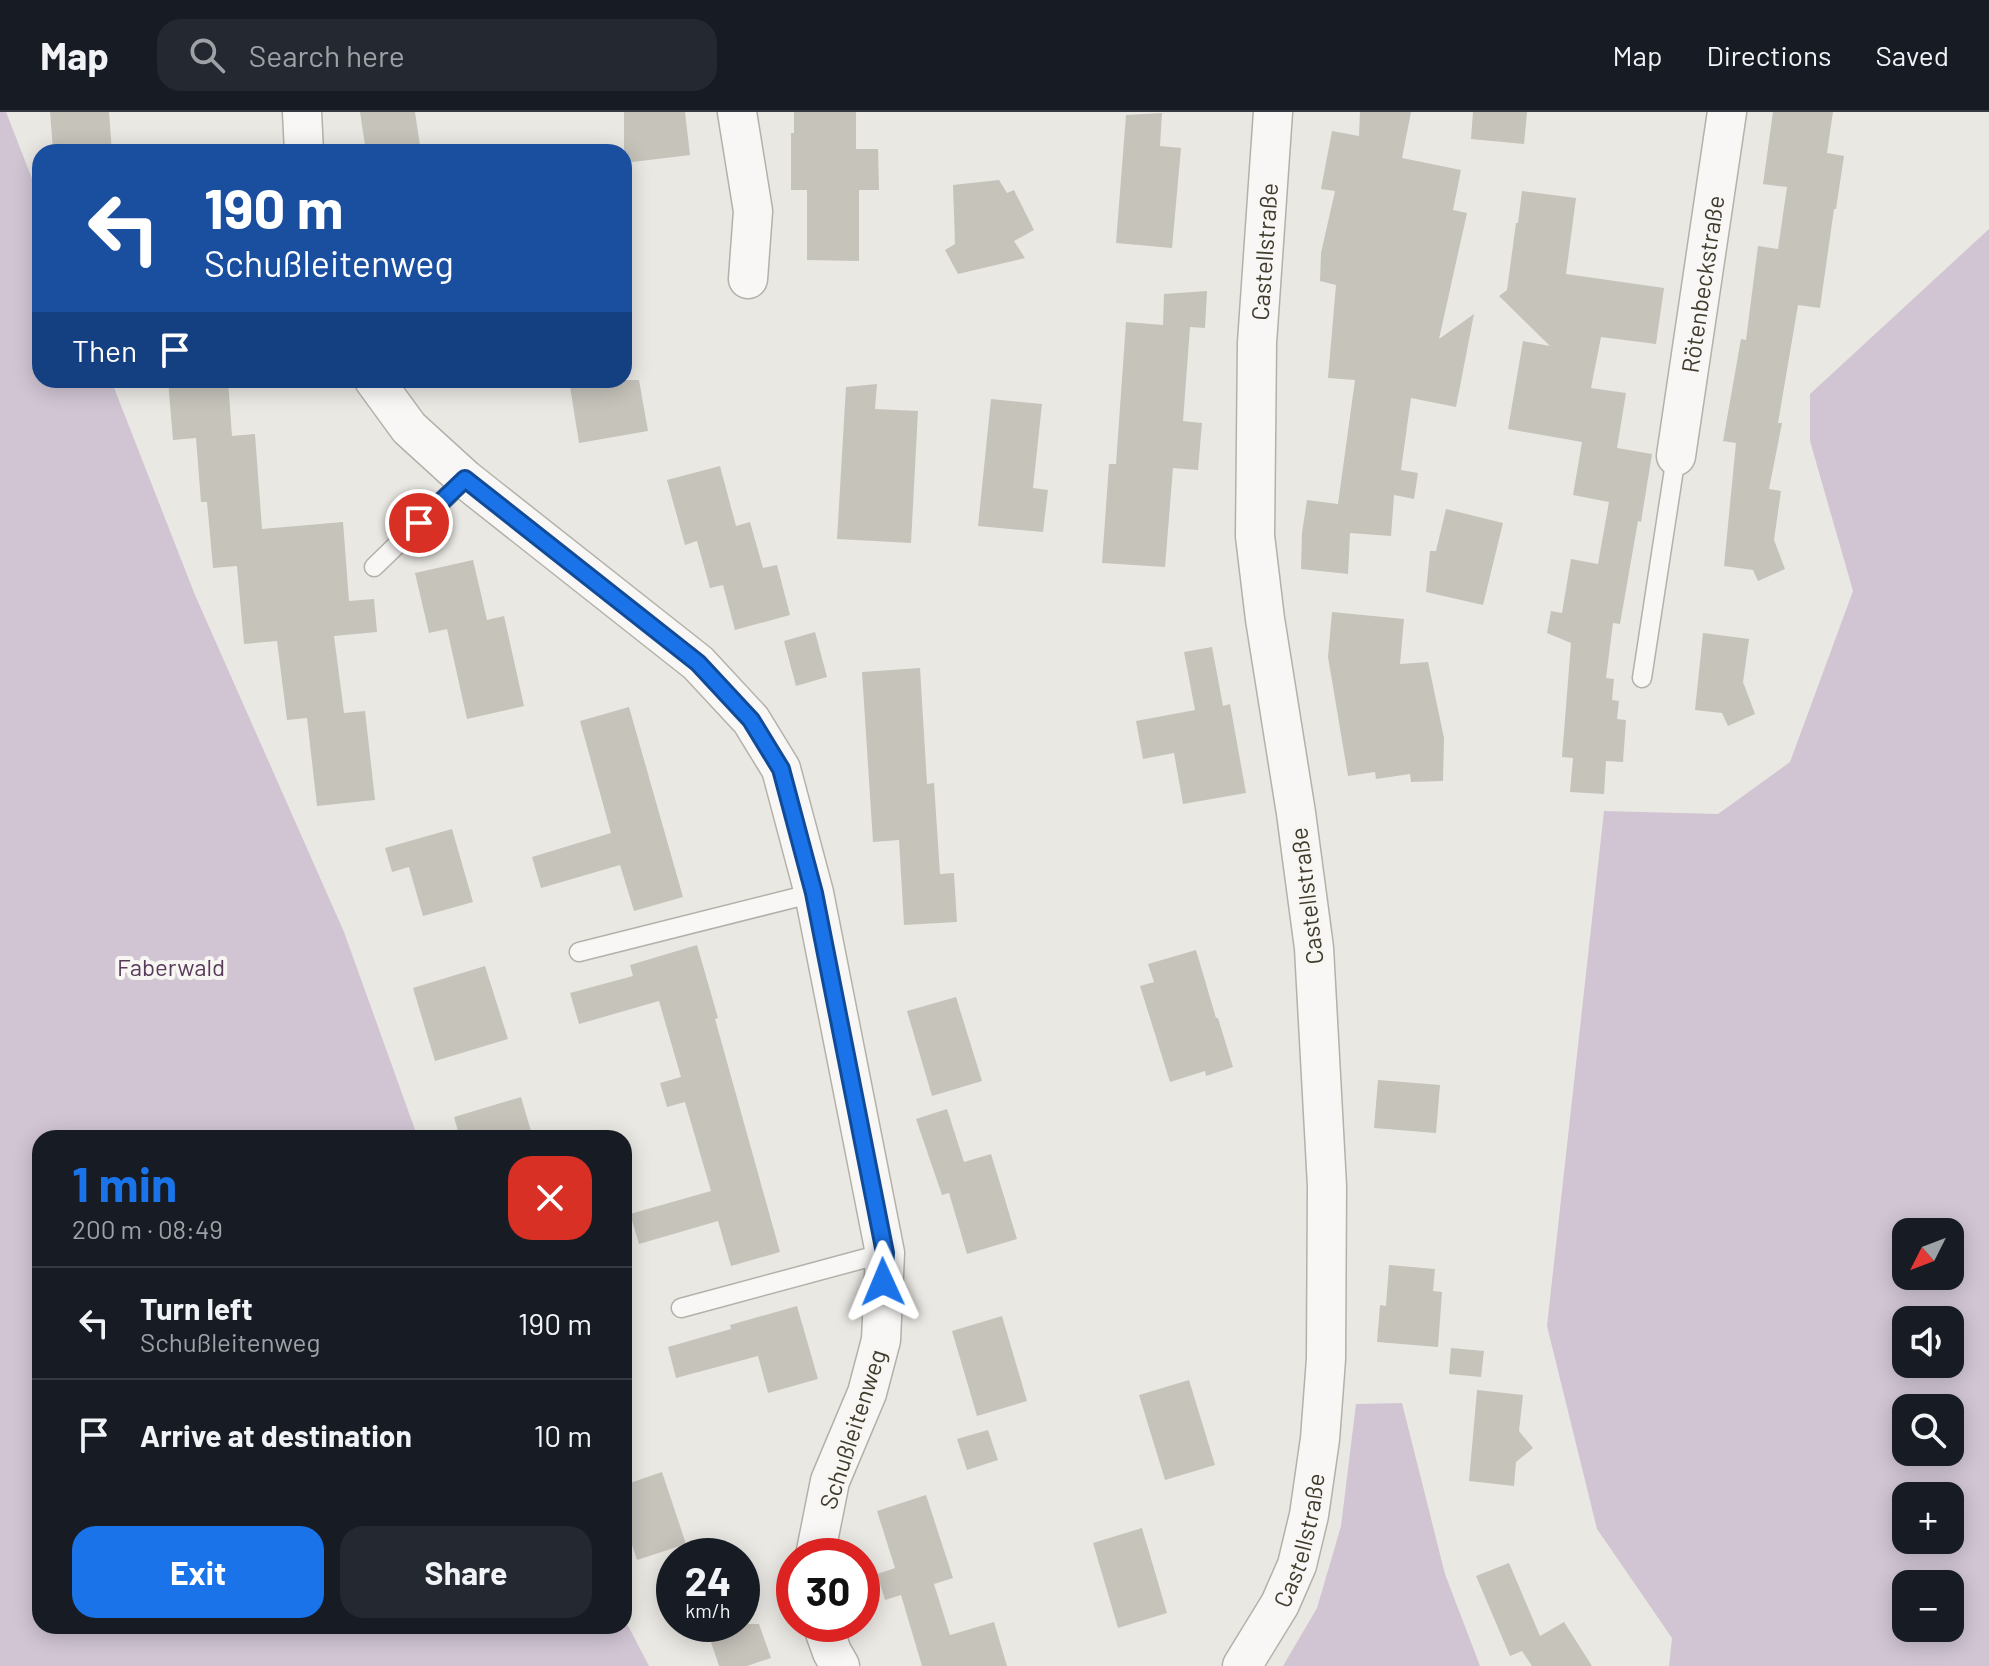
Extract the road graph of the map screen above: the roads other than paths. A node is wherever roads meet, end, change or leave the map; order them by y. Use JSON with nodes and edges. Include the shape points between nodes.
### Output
{"nodes":[{"id":1,"x":302,"y":112,"type":"edge"},
{"id":2,"x":737,"y":112,"type":"edge"},
{"id":3,"x":1273,"y":112,"type":"edge"},
{"id":4,"x":1727,"y":112,"type":"edge"},
{"id":5,"x":304,"y":144,"type":"edge"},
{"id":6,"x":748,"y":279,"type":"dead end"},
{"id":7,"x":380,"y":388,"type":"edge"},
{"id":8,"x":1676,"y":456,"type":"joint"},
{"id":9,"x":465,"y":479,"type":"junction"},
{"id":10,"x":374,"y":567,"type":"dead end"},
{"id":11,"x":1642,"y":678,"type":"dead end"},
{"id":12,"x":814,"y":893,"type":"junction"},
{"id":13,"x":579,"y":952,"type":"dead end"},
{"id":14,"x":885,"y":1253,"type":"junction"},
{"id":15,"x":681,"y":1308,"type":"dead end"},
{"id":16,"x":819,"y":1538,"type":"edge"},
{"id":17,"x":828,"y":1642,"type":"edge"},
{"id":18,"x":840,"y":1666,"type":"edge"},
{"id":19,"x":1242,"y":1666,"type":"edge"}],
"edges":[{"from":1,"to":5,"type":"street"},
{"from":2,"to":6,"type":"street","via":[[753,211]]},
{"from":3,"to":19,"type":"street","name":"Castellstraße","via":[[1257,343],[1255,536],[1314,948],[1327,1186],[1326,1359],[1320,1439],[1297,1565]]},
{"from":4,"to":8,"type":"street","name":"Rötenbeckstraße"},
{"from":7,"to":9,"type":"street","name":"Schußleitenweg","via":[[409,428]]},
{"from":8,"to":11,"type":"lane"},
{"from":9,"to":10,"type":"lane"},
{"from":9,"to":12,"type":"street","name":"Schußleitenweg","via":[[698,663],[751,720],[781,769]]},
{"from":12,"to":13,"type":"lane"},
{"from":12,"to":14,"type":"street","name":"Schußleitenweg"},
{"from":14,"to":15,"type":"lane"},
{"from":14,"to":16,"type":"street","name":"Schußleitenweg","via":[[881,1340],[867,1393],[830,1481]]},
{"from":17,"to":18,"type":"street"}]}
